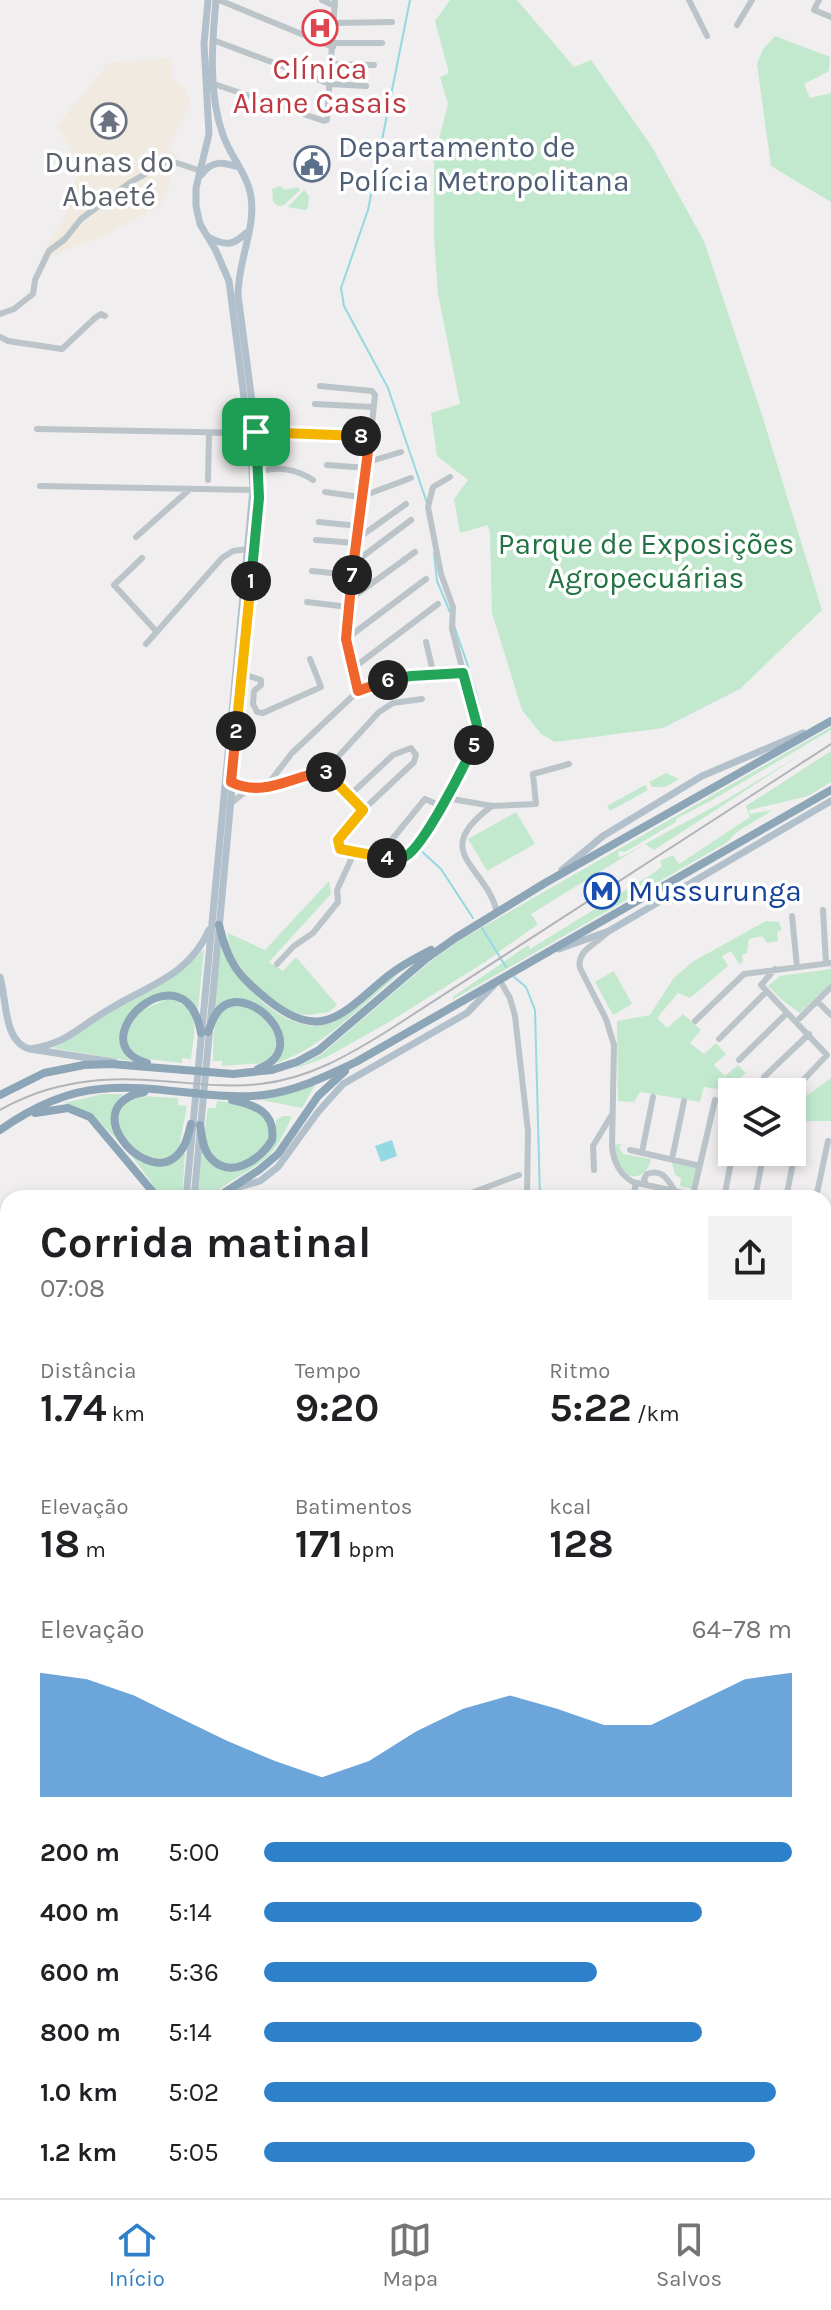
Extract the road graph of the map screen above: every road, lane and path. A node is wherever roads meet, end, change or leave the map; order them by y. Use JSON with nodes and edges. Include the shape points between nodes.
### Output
{"nodes":[{"id":1,"x":208,"y":0,"type":"edge"},
{"id":2,"x":217,"y":0,"type":"edge"},
{"id":3,"x":322,"y":0,"type":"edge"},
{"id":4,"x":689,"y":0,"type":"edge"},
{"id":5,"x":752,"y":0,"type":"edge"},
{"id":6,"x":819,"y":0,"type":"edge"},
{"id":7,"x":335,"y":3,"type":"edge"},
{"id":8,"x":831,"y":17,"type":"edge"},
{"id":9,"x":392,"y":22,"type":"dead end"},
{"id":10,"x":335,"y":23,"type":"junction"},
{"id":11,"x":737,"y":25,"type":"dead end"},
{"id":12,"x":707,"y":36,"type":"dead end"},
{"id":13,"x":213,"y":40,"type":"junction"},
{"id":14,"x":382,"y":43,"type":"dead end"},
{"id":15,"x":333,"y":45,"type":"junction"},
{"id":16,"x":332,"y":64,"type":"junction"},
{"id":17,"x":374,"y":65,"type":"dead end"},
{"id":18,"x":214,"y":84,"type":"junction"},
{"id":19,"x":330,"y":84,"type":"junction"},
{"id":20,"x":366,"y":86,"type":"dead end"},
{"id":21,"x":238,"y":167,"type":"junction"},
{"id":22,"x":200,"y":175,"type":"junction"},
{"id":23,"x":251,"y":228,"type":"junction"},
{"id":24,"x":206,"y":236,"type":"junction"},
{"id":25,"x":0,"y":314,"type":"edge"},
{"id":26,"x":105,"y":316,"type":"dead end"},
{"id":27,"x":0,"y":337,"type":"edge"},
{"id":28,"x":320,"y":386,"type":"dead end"},
{"id":29,"x":315,"y":404,"type":"dead end"},
{"id":30,"x":373,"y":407,"type":"junction"},
{"id":31,"x":37,"y":429,"type":"dead end"},
{"id":32,"x":252,"y":432,"type":"junction"},
{"id":33,"x":209,"y":434,"type":"junction"},
{"id":34,"x":370,"y":436,"type":"junction"},
{"id":35,"x":401,"y":452,"type":"dead end"},
{"id":36,"x":327,"y":465,"type":"dead end"},
{"id":37,"x":367,"y":465,"type":"junction"},
{"id":38,"x":259,"y":472,"type":"junction"},
{"id":39,"x":450,"y":477,"type":"dead end"},
{"id":40,"x":411,"y":478,"type":"dead end"},
{"id":41,"x":208,"y":480,"type":"dead end"},
{"id":42,"x":313,"y":480,"type":"dead end"},
{"id":43,"x":40,"y":486,"type":"dead end"},
{"id":44,"x":190,"y":489,"type":"junction"},
{"id":45,"x":253,"y":490,"type":"junction"},
{"id":46,"x":325,"y":492,"type":"dead end"},
{"id":47,"x":360,"y":497,"type":"junction"},
{"id":48,"x":406,"y":504,"type":"dead end"},
{"id":49,"x":411,"y":520,"type":"dead end"},
{"id":50,"x":319,"y":522,"type":"dead end"},
{"id":51,"x":358,"y":526,"type":"junction"},
{"id":52,"x":136,"y":537,"type":"dead end"},
{"id":53,"x":316,"y":540,"type":"dead end"},
{"id":54,"x":356,"y":541,"type":"junction"},
{"id":55,"x":248,"y":549,"type":"junction"},
{"id":56,"x":415,"y":552,"type":"dead end"},
{"id":57,"x":142,"y":558,"type":"dead end"},
{"id":58,"x":354,"y":563,"type":"junction"},
{"id":59,"x":312,"y":571,"type":"dead end"},
{"id":60,"x":351,"y":575,"type":"junction"},
{"id":61,"x":426,"y":579,"type":"dead end"},
{"id":62,"x":307,"y":602,"type":"dead end"},
{"id":63,"x":348,"y":604,"type":"junction"},
{"id":64,"x":438,"y":604,"type":"dead end"},
{"id":65,"x":156,"y":631,"type":"junction"},
{"id":66,"x":346,"y":639,"type":"junction"},
{"id":67,"x":426,"y":642,"type":"dead end"},
{"id":68,"x":146,"y":644,"type":"dead end"},
{"id":69,"x":310,"y":659,"type":"dead end"},
{"id":70,"x":242,"y":669,"type":"junction"},
{"id":71,"x":352,"y":669,"type":"junction"},
{"id":72,"x":463,"y":673,"type":"junction"},
{"id":73,"x":434,"y":676,"type":"junction"},
{"id":74,"x":358,"y":691,"type":"junction"},
{"id":75,"x":422,"y":699,"type":"dead end"},
{"id":76,"x":831,"y":721,"type":"edge"},
{"id":77,"x":569,"y":764,"type":"dead end"},
{"id":78,"x":325,"y":771,"type":"junction"},
{"id":79,"x":231,"y":782,"type":"junction"},
{"id":80,"x":265,"y":788,"type":"junction"},
{"id":81,"x":254,"y":789,"type":"junction"},
{"id":82,"x":831,"y":790,"type":"edge"},
{"id":83,"x":350,"y":795,"type":"junction"},
{"id":84,"x":450,"y":799,"type":"junction"},
{"id":85,"x":829,"y":803,"type":"edge"},
{"id":86,"x":229,"y":805,"type":"junction"},
{"id":87,"x":441,"y":806,"type":"junction"},
{"id":88,"x":492,"y":806,"type":"junction"},
{"id":89,"x":363,"y":810,"type":"junction"},
{"id":90,"x":354,"y":853,"type":"junction"},
{"id":91,"x":386,"y":858,"type":"junction"},
{"id":92,"x":545,"y":883,"type":"junction"},
{"id":93,"x":823,"y":910,"type":"dead end"},
{"id":94,"x":497,"y":912,"type":"junction"},
{"id":95,"x":792,"y":916,"type":"dead end"},
{"id":96,"x":215,"y":925,"type":"junction"},
{"id":97,"x":609,"y":931,"type":"junction"},
{"id":98,"x":457,"y":937,"type":"junction"},
{"id":99,"x":545,"y":953,"type":"junction"},
{"id":100,"x":829,"y":963,"type":"edge"},
{"id":101,"x":277,"y":964,"type":"dead end"},
{"id":102,"x":797,"y":967,"type":"junction"},
{"id":103,"x":775,"y":969,"type":"junction"},
{"id":104,"x":750,"y":972,"type":"junction"},
{"id":105,"x":0,"y":977,"type":"edge"},
{"id":106,"x":498,"y":980,"type":"junction"},
{"id":107,"x":761,"y":985,"type":"junction"},
{"id":108,"x":831,"y":987,"type":"edge"},
{"id":109,"x":767,"y":991,"type":"junction"},
{"id":110,"x":817,"y":1001,"type":"junction"},
{"id":111,"x":787,"y":1013,"type":"junction"},
{"id":112,"x":831,"y":1015,"type":"edge"},
{"id":113,"x":695,"y":1021,"type":"dead end"},
{"id":114,"x":797,"y":1021,"type":"junction"},
{"id":115,"x":204,"y":1032,"type":"junction"},
{"id":116,"x":809,"y":1034,"type":"junction"},
{"id":117,"x":719,"y":1039,"type":"dead end"},
{"id":118,"x":30,"y":1049,"type":"junction"},
{"id":119,"x":739,"y":1060,"type":"dead end"},
{"id":120,"x":356,"y":1062,"type":"junction"},
{"id":121,"x":144,"y":1066,"type":"junction"},
{"id":122,"x":171,"y":1069,"type":"junction"},
{"id":123,"x":247,"y":1073,"type":"junction"},
{"id":124,"x":764,"y":1077,"type":"dead end"},
{"id":125,"x":806,"y":1078,"type":"edge"},
{"id":126,"x":153,"y":1090,"type":"junction"},
{"id":127,"x":0,"y":1095,"type":"edge"},
{"id":128,"x":212,"y":1095,"type":"junction"},
{"id":129,"x":653,"y":1097,"type":"dead end"},
{"id":130,"x":715,"y":1100,"type":"dead end"},
{"id":131,"x":684,"y":1101,"type":"dead end"},
{"id":132,"x":613,"y":1113,"type":"junction"},
{"id":133,"x":19,"y":1117,"type":"junction"},
{"id":134,"x":196,"y":1124,"type":"junction"},
{"id":135,"x":0,"y":1130,"type":"edge"},
{"id":136,"x":828,"y":1141,"type":"dead end"},
{"id":137,"x":630,"y":1150,"type":"dead end"},
{"id":138,"x":642,"y":1152,"type":"junction"},
{"id":139,"x":670,"y":1159,"type":"junction"},
{"id":140,"x":700,"y":1166,"type":"junction"},
{"id":141,"x":730,"y":1166,"type":"edge"},
{"id":142,"x":761,"y":1166,"type":"edge"},
{"id":143,"x":792,"y":1166,"type":"edge"},
{"id":144,"x":594,"y":1170,"type":"dead end"},
{"id":145,"x":647,"y":1174,"type":"junction"},
{"id":146,"x":519,"y":1175,"type":"dead end"},
{"id":147,"x":665,"y":1175,"type":"junction"},
{"id":148,"x":636,"y":1183,"type":"junction"},
{"id":149,"x":646,"y":1185,"type":"junction"},
{"id":150,"x":151,"y":1190,"type":"edge"},
{"id":151,"x":187,"y":1190,"type":"edge"},
{"id":152,"x":194,"y":1190,"type":"edge"},
{"id":153,"x":228,"y":1190,"type":"edge"},
{"id":154,"x":233,"y":1190,"type":"edge"},
{"id":155,"x":485,"y":1190,"type":"edge"},
{"id":156,"x":527,"y":1190,"type":"edge"},
{"id":157,"x":635,"y":1190,"type":"edge"},
{"id":158,"x":664,"y":1190,"type":"edge"},
{"id":159,"x":675,"y":1190,"type":"edge"},
{"id":160,"x":694,"y":1190,"type":"edge"},
{"id":161,"x":726,"y":1190,"type":"edge"},
{"id":162,"x":757,"y":1190,"type":"edge"},
{"id":163,"x":788,"y":1190,"type":"edge"},
{"id":164,"x":818,"y":1190,"type":"edge"}],
"edges":[{"from":1,"to":22,"type":"main road","via":[[204,44],[209,134]]},
{"from":2,"to":13,"type":"main road"},
{"from":2,"to":15,"type":"street"},
{"from":3,"to":7,"type":"street"},
{"from":4,"to":12,"type":"street"},
{"from":5,"to":11,"type":"street"},
{"from":6,"to":8,"type":"street","via":[[814,10]]},
{"from":7,"to":10,"type":"street"},
{"from":9,"to":10,"type":"street"},
{"from":10,"to":15,"type":"street"},
{"from":13,"to":18,"type":"main road"},
{"from":13,"to":19,"type":"street"},
{"from":14,"to":15,"type":"street"},
{"from":15,"to":16,"type":"street"},
{"from":16,"to":17,"type":"street"},
{"from":16,"to":19,"type":"street"},
{"from":18,"to":19,"type":"street","via":[[324,121]]},
{"from":18,"to":21,"type":"main road","via":[[220,127]]},
{"from":19,"to":20,"type":"street"},
{"from":21,"to":22,"type":"main road","via":[[214,163]]},
{"from":21,"to":23,"type":"main road","via":[[251,194]]},
{"from":22,"to":24,"type":"main road","via":[[196,206]]},
{"from":22,"to":25,"type":"street","via":[[177,163],[163,164],[131,182],[49,251],[33,294]]},
{"from":23,"to":24,"type":"main road","via":[[230,245]]},
{"from":23,"to":32,"type":"main road","via":[[238,273],[238,295]]},
{"from":24,"to":32,"type":"main road","via":[[229,281]]},
{"from":26,"to":27,"type":"street","via":[[95,318],[62,349]]},
{"from":28,"to":30,"type":"street","via":[[373,391]]},
{"from":29,"to":30,"type":"street"},
{"from":30,"to":34,"type":"street"},
{"from":31,"to":33,"type":"street"},
{"from":32,"to":33,"type":"street"},
{"from":32,"to":34,"type":"street"},
{"from":32,"to":38,"type":"main road"},
{"from":32,"to":45,"type":"main road"},
{"from":33,"to":41,"type":"street"},
{"from":34,"to":37,"type":"street"},
{"from":35,"to":37,"type":"street"},
{"from":36,"to":37,"type":"street"},
{"from":37,"to":47,"type":"street"},
{"from":38,"to":42,"type":"street","via":[[298,470]]},
{"from":38,"to":70,"type":"main road"},
{"from":39,"to":72,"type":"street","via":[[433,487],[428,507]]},
{"from":40,"to":47,"type":"street"},
{"from":43,"to":44,"type":"street"},
{"from":44,"to":45,"type":"street"},
{"from":44,"to":52,"type":"street"},
{"from":45,"to":55,"type":"main road"},
{"from":46,"to":47,"type":"street"},
{"from":47,"to":51,"type":"street"},
{"from":48,"to":54,"type":"street"},
{"from":49,"to":58,"type":"street"},
{"from":50,"to":51,"type":"street"},
{"from":51,"to":54,"type":"street"},
{"from":53,"to":54,"type":"street"},
{"from":54,"to":58,"type":"street"},
{"from":55,"to":65,"type":"street","via":[[222,558]]},
{"from":55,"to":96,"type":"main road"},
{"from":56,"to":63,"type":"street"},
{"from":57,"to":65,"type":"street","via":[[114,585]]},
{"from":58,"to":60,"type":"street"},
{"from":59,"to":60,"type":"street"},
{"from":60,"to":63,"type":"street"},
{"from":61,"to":66,"type":"street"},
{"from":62,"to":63,"type":"street"},
{"from":63,"to":66,"type":"street"},
{"from":64,"to":71,"type":"street"},
{"from":65,"to":68,"type":"street"},
{"from":66,"to":71,"type":"street"},
{"from":67,"to":73,"type":"street"},
{"from":69,"to":70,"type":"street","via":[[321,687],[263,713],[253,704],[261,680]]},
{"from":70,"to":79,"type":"main road"},
{"from":71,"to":74,"type":"street"},
{"from":72,"to":73,"type":"street"},
{"from":72,"to":84,"type":"street","via":[[477,739]]},
{"from":73,"to":74,"type":"street","via":[[397,677]]},
{"from":74,"to":80,"type":"street","via":[[292,753]]},
{"from":75,"to":78,"type":"street","via":[[393,703],[379,712]]},
{"from":76,"to":92,"type":"highway"},
{"from":76,"to":92,"type":"main road","via":[[702,776],[603,836]]},
{"from":77,"to":88,"type":"street","via":[[533,774],[536,804]]},
{"from":78,"to":80,"type":"street"},
{"from":78,"to":83,"type":"street"},
{"from":79,"to":81,"type":"street"},
{"from":79,"to":86,"type":"main road"},
{"from":80,"to":81,"type":"street"},
{"from":81,"to":86,"type":"street"},
{"from":82,"to":99,"type":"highway"},
{"from":83,"to":89,"type":"street"},
{"from":83,"to":89,"type":"street","via":[[399,751],[409,748],[415,753],[412,765]]},
{"from":84,"to":87,"type":"street"},
{"from":84,"to":88,"type":"street"},
{"from":85,"to":97,"type":"main road"},
{"from":86,"to":96,"type":"main road"},
{"from":87,"to":91,"type":"street","via":[[409,854]]},
{"from":87,"to":91,"type":"street","via":[[424,800],[389,843]]},
{"from":88,"to":94,"type":"street","via":[[466,832],[462,847]]},
{"from":89,"to":90,"type":"street","via":[[338,843],[340,849]]},
{"from":90,"to":91,"type":"street"},
{"from":90,"to":101,"type":"street","via":[[337,891],[338,902]]},
{"from":92,"to":94,"type":"highway"},
{"from":93,"to":100,"type":"street"},
{"from":94,"to":98,"type":"highway"},
{"from":95,"to":102,"type":"street"},
{"from":96,"to":98,"type":"highway","via":[[244,980],[290,1017],[312,1022],[342,1014],[397,969]]},
{"from":96,"to":115,"type":"main road"},
{"from":96,"to":118,"type":"main road","via":[[197,951],[159,984],[108,1009],[69,1038]]},
{"from":97,"to":99,"type":"main road"},
{"from":97,"to":132,"type":"street","via":[[578,960],[614,1045]]},
{"from":98,"to":123,"type":"highway","via":[[319,1050],[285,1067]]},
{"from":99,"to":106,"type":"highway"},
{"from":100,"to":102,"type":"street"},
{"from":102,"to":103,"type":"street"},
{"from":103,"to":104,"type":"street"},
{"from":103,"to":107,"type":"street"},
{"from":104,"to":107,"type":"street"},
{"from":104,"to":113,"type":"street"},
{"from":105,"to":118,"type":"main road","via":[[13,1037]]},
{"from":106,"to":120,"type":"highway"},
{"from":106,"to":154,"type":"main road","via":[[467,1013],[337,1089],[284,1161],[264,1178]]},
{"from":106,"to":156,"type":"street","via":[[510,998],[517,1028],[528,1131]]},
{"from":107,"to":109,"type":"street"},
{"from":108,"to":110,"type":"street"},
{"from":109,"to":111,"type":"street"},
{"from":109,"to":117,"type":"street"},
{"from":110,"to":112,"type":"street"},
{"from":110,"to":114,"type":"street"},
{"from":111,"to":114,"type":"street"},
{"from":111,"to":119,"type":"street"},
{"from":114,"to":116,"type":"street"},
{"from":115,"to":122,"type":"highway","via":[[194,1007],[178,996],[150,1002],[130,1018],[122,1034],[125,1050],[138,1060]]},
{"from":115,"to":123,"type":"highway","via":[[228,1003],[247,1003],[266,1016],[279,1036],[279,1054]]},
{"from":115,"to":134,"type":"main road"},
{"from":116,"to":124,"type":"street"},
{"from":116,"to":125,"type":"street","via":[[826,1051],[826,1058]]},
{"from":118,"to":121,"type":"main road"},
{"from":120,"to":128,"type":"highway","via":[[288,1091]]},
{"from":120,"to":153,"type":"highway","via":[[325,1088],[278,1154]]},
{"from":121,"to":122,"type":"highway"},
{"from":121,"to":127,"type":"highway","via":[[72,1066]]},
{"from":122,"to":123,"type":"highway"},
{"from":126,"to":128,"type":"highway"},
{"from":126,"to":133,"type":"highway","via":[[87,1090]]},
{"from":126,"to":134,"type":"highway","via":[[130,1095],[116,1109],[116,1126],[132,1150],[154,1163],[170,1160]]},
{"from":128,"to":134,"type":"highway","via":[[263,1110],[272,1123],[272,1140],[249,1163],[223,1166],[206,1152]]},
{"from":129,"to":138,"type":"street"},
{"from":130,"to":140,"type":"street"},
{"from":131,"to":139,"type":"street"},
{"from":132,"to":144,"type":"street","via":[[593,1146]]},
{"from":132,"to":148,"type":"street","via":[[616,1162],[624,1177]]},
{"from":133,"to":135,"type":"highway"},
{"from":133,"to":150,"type":"highway","via":[[58,1107],[84,1113]]},
{"from":134,"to":151,"type":"main road"},
{"from":134,"to":152,"type":"main road"},
{"from":136,"to":164,"type":"street"},
{"from":137,"to":138,"type":"street"},
{"from":138,"to":139,"type":"street"},
{"from":139,"to":140,"type":"street"},
{"from":139,"to":147,"type":"street"},
{"from":140,"to":160,"type":"street"},
{"from":141,"to":161,"type":"street"},
{"from":142,"to":162,"type":"street"},
{"from":143,"to":163,"type":"street"},
{"from":145,"to":147,"type":"street"},
{"from":145,"to":148,"type":"street"},
{"from":145,"to":149,"type":"street"},
{"from":146,"to":155,"type":"street"},
{"from":147,"to":159,"type":"street"},
{"from":148,"to":149,"type":"street"},
{"from":148,"to":157,"type":"street"},
{"from":149,"to":158,"type":"street"}]}
